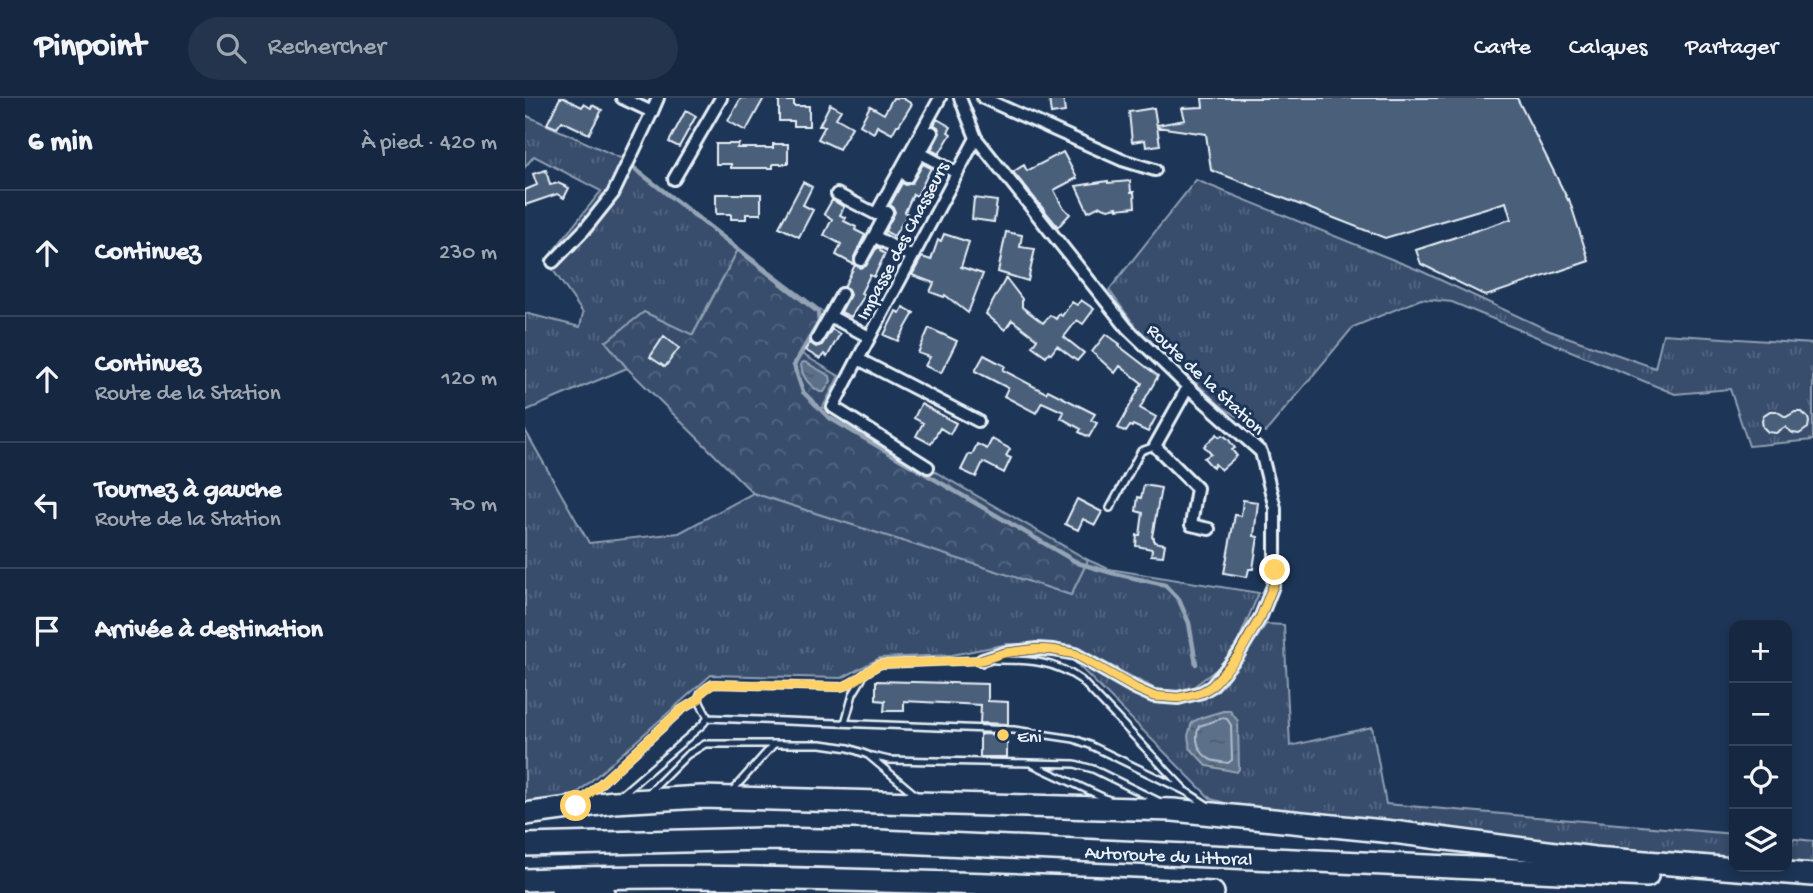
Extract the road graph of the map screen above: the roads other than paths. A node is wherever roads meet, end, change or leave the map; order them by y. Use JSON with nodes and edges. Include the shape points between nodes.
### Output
{"nodes":[{"id":1,"x":622,"y":98,"type":"edge"},
{"id":2,"x":658,"y":98,"type":"edge"},
{"id":3,"x":721,"y":98,"type":"edge"},
{"id":4,"x":940,"y":98,"type":"edge"},
{"id":5,"x":960,"y":98,"type":"edge"},
{"id":6,"x":983,"y":98,"type":"edge"},
{"id":7,"x":652,"y":112,"type":"junction"},
{"id":8,"x":932,"y":132,"type":"dead end"},
{"id":9,"x":976,"y":138,"type":"junction"},
{"id":10,"x":920,"y":153,"type":"junction"},
{"id":11,"x":1156,"y":170,"type":"dead end"},
{"id":12,"x":957,"y":173,"type":"junction"},
{"id":13,"x":907,"y":177,"type":"dead end"},
{"id":14,"x":674,"y":180,"type":"dead end"},
{"id":15,"x":837,"y":194,"type":"dead end"},
{"id":16,"x":887,"y":212,"type":"dead end"},
{"id":17,"x":874,"y":236,"type":"junction"},
{"id":18,"x":912,"y":257,"type":"junction"},
{"id":19,"x":861,"y":260,"type":"dead end"},
{"id":20,"x":553,"y":262,"type":"dead end"},
{"id":21,"x":842,"y":294,"type":"dead end"},
{"id":22,"x":830,"y":316,"type":"junction"},
{"id":23,"x":869,"y":337,"type":"junction"},
{"id":24,"x":817,"y":339,"type":"dead end"},
{"id":25,"x":858,"y":359,"type":"junction"},
{"id":26,"x":1188,"y":387,"type":"junction"},
{"id":27,"x":978,"y":421,"type":"dead end"},
{"id":28,"x":1155,"y":446,"type":"junction"},
{"id":29,"x":928,"y":467,"type":"dead end"},
{"id":30,"x":1110,"y":508,"type":"dead end"},
{"id":31,"x":1209,"y":529,"type":"dead end"},
{"id":32,"x":982,"y":660,"type":"junction"},
{"id":33,"x":866,"y":673,"type":"junction"},
{"id":34,"x":699,"y":699,"type":"junction"},
{"id":35,"x":708,"y":718,"type":"junction"},
{"id":36,"x":845,"y":723,"type":"junction"},
{"id":37,"x":774,"y":744,"type":"junction"},
{"id":38,"x":868,"y":755,"type":"junction"},
{"id":39,"x":1028,"y":762,"type":"junction"},
{"id":40,"x":1187,"y":792,"type":"junction"},
{"id":41,"x":727,"y":797,"type":"junction"},
{"id":42,"x":642,"y":799,"type":"junction"},
{"id":43,"x":614,"y":802,"type":"junction"},
{"id":44,"x":925,"y":803,"type":"junction"},
{"id":45,"x":576,"y":806,"type":"junction"},
{"id":46,"x":1127,"y":808,"type":"junction"},
{"id":47,"x":1173,"y":810,"type":"junction"},
{"id":48,"x":525,"y":814,"type":"edge"},
{"id":49,"x":1250,"y":817,"type":"junction"},
{"id":50,"x":525,"y":845,"type":"edge"},
{"id":51,"x":1813,"y":875,"type":"edge"},
{"id":52,"x":525,"y":880,"type":"edge"},
{"id":53,"x":1813,"y":883,"type":"edge"},
{"id":54,"x":525,"y":891,"type":"edge"},
{"id":55,"x":604,"y":893,"type":"edge"},
{"id":56,"x":1213,"y":893,"type":"edge"}],
"edges":[{"from":1,"to":7,"type":"street"},
{"from":2,"to":7,"type":"street"},
{"from":3,"to":14,"type":"street"},
{"from":4,"to":15,"type":"street","via":[[876,215]]},
{"from":5,"to":9,"type":"street","name":"Route de la Station"},
{"from":6,"to":11,"type":"street","via":[[1122,160]]},
{"from":7,"to":20,"type":"street","via":[[613,194]]},
{"from":8,"to":10,"type":"street"},
{"from":9,"to":12,"type":"street","name":"Impasse des Chasseurs"},
{"from":9,"to":26,"type":"street","name":"Route de la Station","via":[[1127,328]]},
{"from":10,"to":12,"type":"street"},
{"from":10,"to":13,"type":"street"},
{"from":12,"to":18,"type":"street","name":"Impasse des Chasseurs"},
{"from":16,"to":17,"type":"street"},
{"from":17,"to":18,"type":"street"},
{"from":17,"to":19,"type":"street"},
{"from":18,"to":23,"type":"street","name":"Impasse des Chasseurs"},
{"from":21,"to":22,"type":"street"},
{"from":22,"to":23,"type":"street"},
{"from":22,"to":24,"type":"street"},
{"from":23,"to":25,"type":"street","name":"Impasse des Chasseurs"},
{"from":25,"to":27,"type":"street"},
{"from":25,"to":29,"type":"street","name":"Impasse des Chasseurs","via":[[833,407]]},
{"from":26,"to":28,"type":"street"},
{"from":26,"to":32,"type":"street","name":"Route de la Station","via":[[1261,452],[1275,508],[1273,586],[1238,656],[1212,686],[1178,698],[1153,696],[1075,654],[1037,649]]},
{"from":28,"to":30,"type":"lane","via":[[1141,451]]},
{"from":28,"to":31,"type":"street","via":[[1197,488],[1191,525]]},
{"from":32,"to":33,"type":"lane","via":[[884,663]]},
{"from":32,"to":40,"type":"lane","via":[[1021,660],[1067,671]]},
{"from":33,"to":34,"type":"lane","via":[[841,687],[713,684]]},
{"from":33,"to":36,"type":"lane","via":[[853,694]]},
{"from":34,"to":35,"type":"lane"},
{"from":34,"to":45,"type":"lane","via":[[681,710]]},
{"from":35,"to":36,"type":"lane"},
{"from":35,"to":43,"type":"lane"},
{"from":36,"to":40,"type":"lane","via":[[1014,730],[1074,739]]},
{"from":37,"to":38,"type":"lane","via":[[834,745]]},
{"from":37,"to":41,"type":"lane"},
{"from":37,"to":42,"type":"lane","via":[[699,747]]},
{"from":38,"to":39,"type":"lane","via":[[889,760]]},
{"from":38,"to":44,"type":"lane"},
{"from":39,"to":46,"type":"lane"},
{"from":39,"to":47,"type":"lane","via":[[1087,767]]},
{"from":40,"to":49,"type":"lane","via":[[1214,808]]},
{"from":41,"to":42,"type":"highway"},
{"from":41,"to":44,"type":"highway"},
{"from":42,"to":43,"type":"highway"},
{"from":43,"to":45,"type":"highway"},
{"from":44,"to":46,"type":"highway"},
{"from":45,"to":48,"type":"highway"},
{"from":46,"to":47,"type":"highway"},
{"from":47,"to":49,"type":"highway"},
{"from":49,"to":51,"type":"highway","via":[[1594,858]]},
{"from":50,"to":53,"type":"highway","name":"Autoroute du Littoral","via":[[879,841]]},
{"from":52,"to":56,"type":"highway","name":"Autoroute du Littoral","via":[[767,878]]},
{"from":54,"to":55,"type":"highway"}]}
